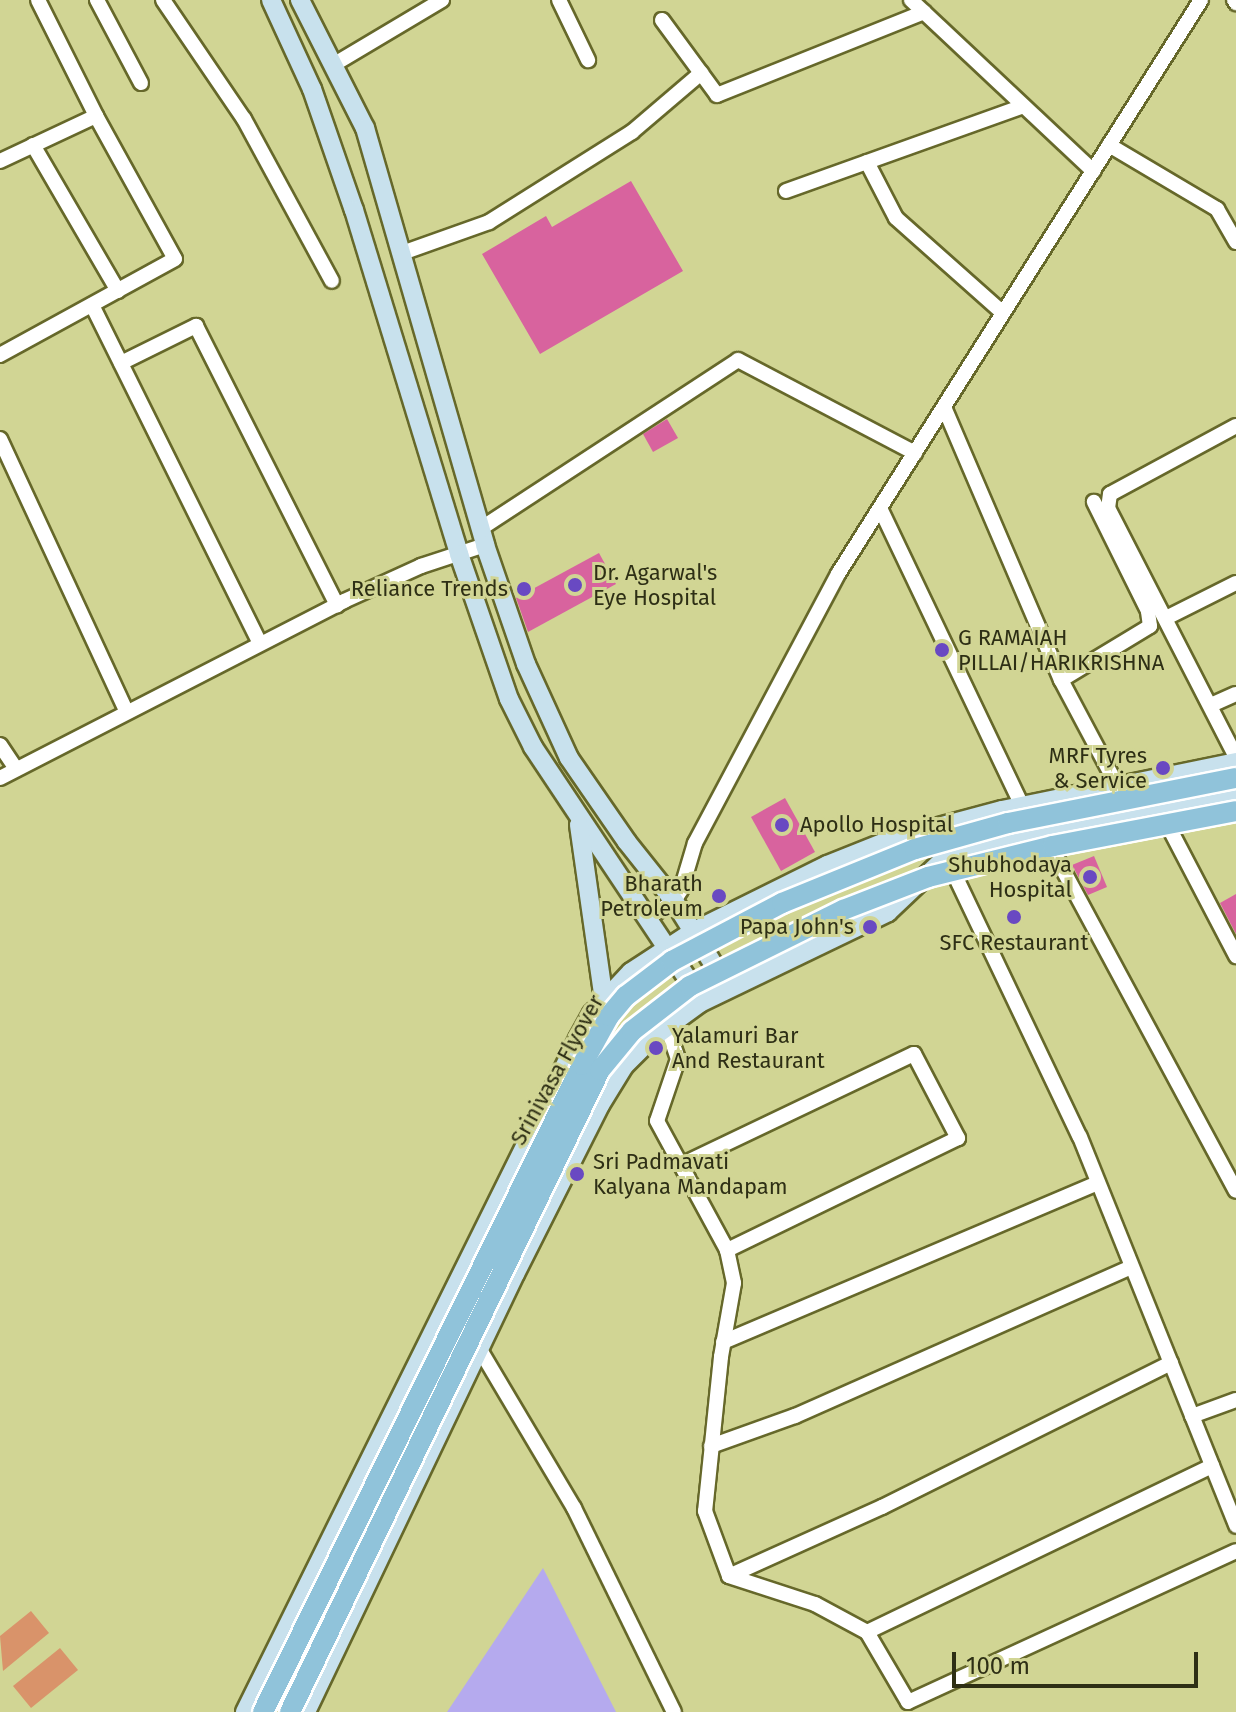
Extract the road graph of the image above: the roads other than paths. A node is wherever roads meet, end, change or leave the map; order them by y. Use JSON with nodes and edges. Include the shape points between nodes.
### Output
{"nodes":[{"id":1,"x":38,"y":0,"type":"edge"},
{"id":2,"x":97,"y":0,"type":"edge"},
{"id":3,"x":163,"y":0,"type":"edge"},
{"id":4,"x":271,"y":0,"type":"edge"},
{"id":5,"x":300,"y":0,"type":"edge"},
{"id":6,"x":442,"y":0,"type":"edge"},
{"id":7,"x":559,"y":0,"type":"edge"},
{"id":8,"x":911,"y":0,"type":"edge"},
{"id":9,"x":1201,"y":0,"type":"edge"},
{"id":10,"x":924,"y":12,"type":"junction"},
{"id":11,"x":662,"y":20,"type":"dead end"},
{"id":12,"x":588,"y":60,"type":"dead end"},
{"id":13,"x":333,"y":65,"type":"junction"},
{"id":14,"x":701,"y":73,"type":"junction"},
{"id":15,"x":141,"y":83,"type":"dead end"},
{"id":16,"x":1023,"y":106,"type":"junction"},
{"id":17,"x":96,"y":116,"type":"junction"},
{"id":18,"x":33,"y":145,"type":"junction"},
{"id":19,"x":1109,"y":145,"type":"junction"},
{"id":20,"x":0,"y":161,"type":"edge"},
{"id":21,"x":867,"y":162,"type":"junction"},
{"id":22,"x":1093,"y":171,"type":"junction"},
{"id":23,"x":786,"y":191,"type":"dead end"},
{"id":24,"x":1236,"y":242,"type":"edge"},
{"id":25,"x":402,"y":253,"type":"junction"},
{"id":26,"x":332,"y":281,"type":"dead end"},
{"id":27,"x":118,"y":291,"type":"junction"},
{"id":28,"x":92,"y":305,"type":"junction"},
{"id":29,"x":1003,"y":313,"type":"junction"},
{"id":30,"x":0,"y":355,"type":"edge"},
{"id":31,"x":121,"y":363,"type":"junction"},
{"id":32,"x":944,"y":407,"type":"junction"},
{"id":33,"x":1236,"y":426,"type":"edge"},
{"id":34,"x":0,"y":439,"type":"edge"},
{"id":35,"x":915,"y":453,"type":"junction"},
{"id":36,"x":1094,"y":502,"type":"dead end"},
{"id":37,"x":880,"y":508,"type":"junction"},
{"id":38,"x":483,"y":537,"type":"junction"},
{"id":39,"x":459,"y":554,"type":"junction"},
{"id":40,"x":1236,"y":583,"type":"edge"},
{"id":41,"x":337,"y":605,"type":"junction"},
{"id":42,"x":1166,"y":618,"type":"junction"},
{"id":43,"x":260,"y":644,"type":"junction"},
{"id":44,"x":1061,"y":680,"type":"junction"},
{"id":45,"x":1236,"y":694,"type":"edge"},
{"id":46,"x":1211,"y":705,"type":"junction"},
{"id":47,"x":126,"y":711,"type":"junction"},
{"id":48,"x":0,"y":745,"type":"edge"},
{"id":49,"x":1236,"y":760,"type":"edge"},
{"id":50,"x":16,"y":769,"type":"junction"},
{"id":51,"x":0,"y":778,"type":"edge"},
{"id":52,"x":1236,"y":778,"type":"edge"},
{"id":53,"x":1118,"y":787,"type":"junction"},
{"id":54,"x":1236,"y":795,"type":"edge"},
{"id":55,"x":1022,"y":806,"type":"junction"},
{"id":56,"x":1160,"y":811,"type":"junction"},
{"id":57,"x":1236,"y":811,"type":"edge"},
{"id":58,"x":578,"y":818,"type":"junction"},
{"id":59,"x":1044,"y":834,"type":"junction"},
{"id":60,"x":946,"y":857,"type":"junction"},
{"id":61,"x":674,"y":901,"type":"junction"},
{"id":62,"x":648,"y":918,"type":"junction"},
{"id":63,"x":694,"y":931,"type":"junction"},
{"id":64,"x":668,"y":948,"type":"junction"},
{"id":65,"x":1236,"y":956,"type":"edge"},
{"id":66,"x":728,"y":989,"type":"junction"},
{"id":67,"x":604,"y":1001,"type":"junction"},
{"id":68,"x":703,"y":1002,"type":"junction"},
{"id":69,"x":667,"y":1027,"type":"junction"},
{"id":70,"x":681,"y":1165,"type":"junction"},
{"id":71,"x":1098,"y":1183,"type":"junction"},
{"id":72,"x":1236,"y":1191,"type":"edge"},
{"id":73,"x":727,"y":1250,"type":"junction"},
{"id":74,"x":1132,"y":1267,"type":"junction"},
{"id":75,"x":723,"y":1342,"type":"junction"},
{"id":76,"x":479,"y":1348,"type":"junction"},
{"id":77,"x":1171,"y":1363,"type":"junction"},
{"id":78,"x":1236,"y":1400,"type":"edge"},
{"id":79,"x":1192,"y":1416,"type":"junction"},
{"id":80,"x":711,"y":1446,"type":"junction"},
{"id":81,"x":1212,"y":1466,"type":"junction"},
{"id":82,"x":1234,"y":1517,"type":"edge"},
{"id":83,"x":1236,"y":1551,"type":"edge"},
{"id":84,"x":729,"y":1576,"type":"junction"},
{"id":85,"x":867,"y":1632,"type":"junction"},
{"id":86,"x":245,"y":1712,"type":"edge"},
{"id":87,"x":263,"y":1712,"type":"edge"},
{"id":88,"x":290,"y":1712,"type":"edge"},
{"id":89,"x":306,"y":1712,"type":"edge"},
{"id":90,"x":674,"y":1712,"type":"edge"}],
"edges":[{"from":1,"to":17,"type":"street"},
{"from":2,"to":15,"type":"street"},
{"from":3,"to":26,"type":"street","via":[[244,119]]},
{"from":4,"to":39,"type":"street","via":[[312,89],[354,210]]},
{"from":5,"to":13,"type":"street"},
{"from":6,"to":13,"type":"street"},
{"from":7,"to":12,"type":"street"},
{"from":8,"to":10,"type":"street"},
{"from":9,"to":19,"type":"street"},
{"from":10,"to":14,"type":"street","via":[[717,95]]},
{"from":10,"to":16,"type":"street"},
{"from":11,"to":14,"type":"street"},
{"from":13,"to":25,"type":"street","via":[[365,128]]},
{"from":14,"to":25,"type":"street","via":[[632,132],[489,222]]},
{"from":16,"to":21,"type":"street"},
{"from":16,"to":22,"type":"street"},
{"from":17,"to":18,"type":"street"},
{"from":17,"to":27,"type":"street","via":[[175,259]]},
{"from":18,"to":20,"type":"street"},
{"from":18,"to":27,"type":"street"},
{"from":19,"to":22,"type":"street"},
{"from":19,"to":24,"type":"street","via":[[1217,209]]},
{"from":21,"to":23,"type":"street"},
{"from":21,"to":29,"type":"street","via":[[896,218]]},
{"from":22,"to":29,"type":"street"},
{"from":25,"to":38,"type":"street"},
{"from":27,"to":28,"type":"street"},
{"from":28,"to":30,"type":"street"},
{"from":28,"to":31,"type":"street"},
{"from":29,"to":32,"type":"street"},
{"from":31,"to":41,"type":"street","via":[[196,326]]},
{"from":31,"to":43,"type":"street"},
{"from":32,"to":35,"type":"street"},
{"from":32,"to":44,"type":"street"},
{"from":33,"to":42,"type":"street","via":[[1110,494],[1108,508]]},
{"from":34,"to":47,"type":"street"},
{"from":35,"to":37,"type":"street"},
{"from":35,"to":38,"type":"street","via":[[738,360]]},
{"from":36,"to":44,"type":"street","via":[[1148,611],[1150,626]]},
{"from":37,"to":55,"type":"street"},
{"from":37,"to":61,"type":"street","via":[[838,574],[695,843]]},
{"from":38,"to":39,"type":"street"},
{"from":38,"to":61,"type":"street","via":[[526,664],[569,758]]},
{"from":39,"to":41,"type":"street"},
{"from":39,"to":58,"type":"street","via":[[509,699]]},
{"from":40,"to":42,"type":"street"},
{"from":41,"to":43,"type":"street"},
{"from":42,"to":46,"type":"street"},
{"from":43,"to":47,"type":"street"},
{"from":44,"to":53,"type":"street"},
{"from":45,"to":46,"type":"street"},
{"from":46,"to":49,"type":"street"},
{"from":47,"to":50,"type":"street"},
{"from":48,"to":50,"type":"street"},
{"from":49,"to":53,"type":"street"},
{"from":50,"to":51,"type":"street"},
{"from":52,"to":87,"type":"main road","name":"Srinivasa Flyover","bridge":true,"via":[[1008,823],[915,849],[782,903],[672,961],[626,996],[582,1065]]},
{"from":53,"to":55,"type":"street"},
{"from":54,"to":56,"type":"street"},
{"from":55,"to":63,"type":"street","via":[[890,840]]},
{"from":56,"to":59,"type":"street"},
{"from":56,"to":65,"type":"street"},
{"from":57,"to":88,"type":"main road","name":"Srinivasa Flyover","bridge":true,"via":[[1053,846],[928,877],[843,910],[690,986],[632,1031],[600,1070]]},
{"from":58,"to":62,"type":"street"},
{"from":58,"to":67,"type":"street"},
{"from":59,"to":60,"type":"street"},
{"from":59,"to":72,"type":"street"},
{"from":60,"to":66,"type":"street","via":[[888,912]]},
{"from":60,"to":71,"type":"street"},
{"from":61,"to":62,"type":"street"},
{"from":61,"to":63,"type":"street"},
{"from":62,"to":64,"type":"street"},
{"from":63,"to":64,"type":"street"},
{"from":63,"to":66,"type":"street"},
{"from":64,"to":67,"type":"street","via":[[631,972]]},
{"from":64,"to":68,"type":"street"},
{"from":66,"to":68,"type":"street"},
{"from":67,"to":86,"type":"street","via":[[578,1039]]},
{"from":68,"to":69,"type":"street"},
{"from":69,"to":70,"type":"street","via":[[678,1059],[657,1121]]},
{"from":69,"to":76,"type":"street","via":[[624,1066],[600,1105]]},
{"from":70,"to":73,"type":"street"},
{"from":70,"to":73,"type":"street","via":[[914,1054],[958,1138]]},
{"from":71,"to":74,"type":"street"},
{"from":71,"to":75,"type":"street"},
{"from":73,"to":75,"type":"street","via":[[734,1283]]},
{"from":74,"to":77,"type":"street"},
{"from":74,"to":80,"type":"street","via":[[795,1416]]},
{"from":75,"to":80,"type":"street"},
{"from":76,"to":89,"type":"street"},
{"from":76,"to":90,"type":"street","via":[[574,1508]]},
{"from":77,"to":79,"type":"street"},
{"from":77,"to":84,"type":"street","via":[[882,1507]]},
{"from":78,"to":79,"type":"street"},
{"from":79,"to":81,"type":"street"},
{"from":80,"to":84,"type":"street","via":[[705,1511]]},
{"from":81,"to":82,"type":"street"},
{"from":81,"to":85,"type":"street"},
{"from":83,"to":85,"type":"street","via":[[908,1702]]},
{"from":84,"to":85,"type":"street","via":[[815,1604]]}]}
